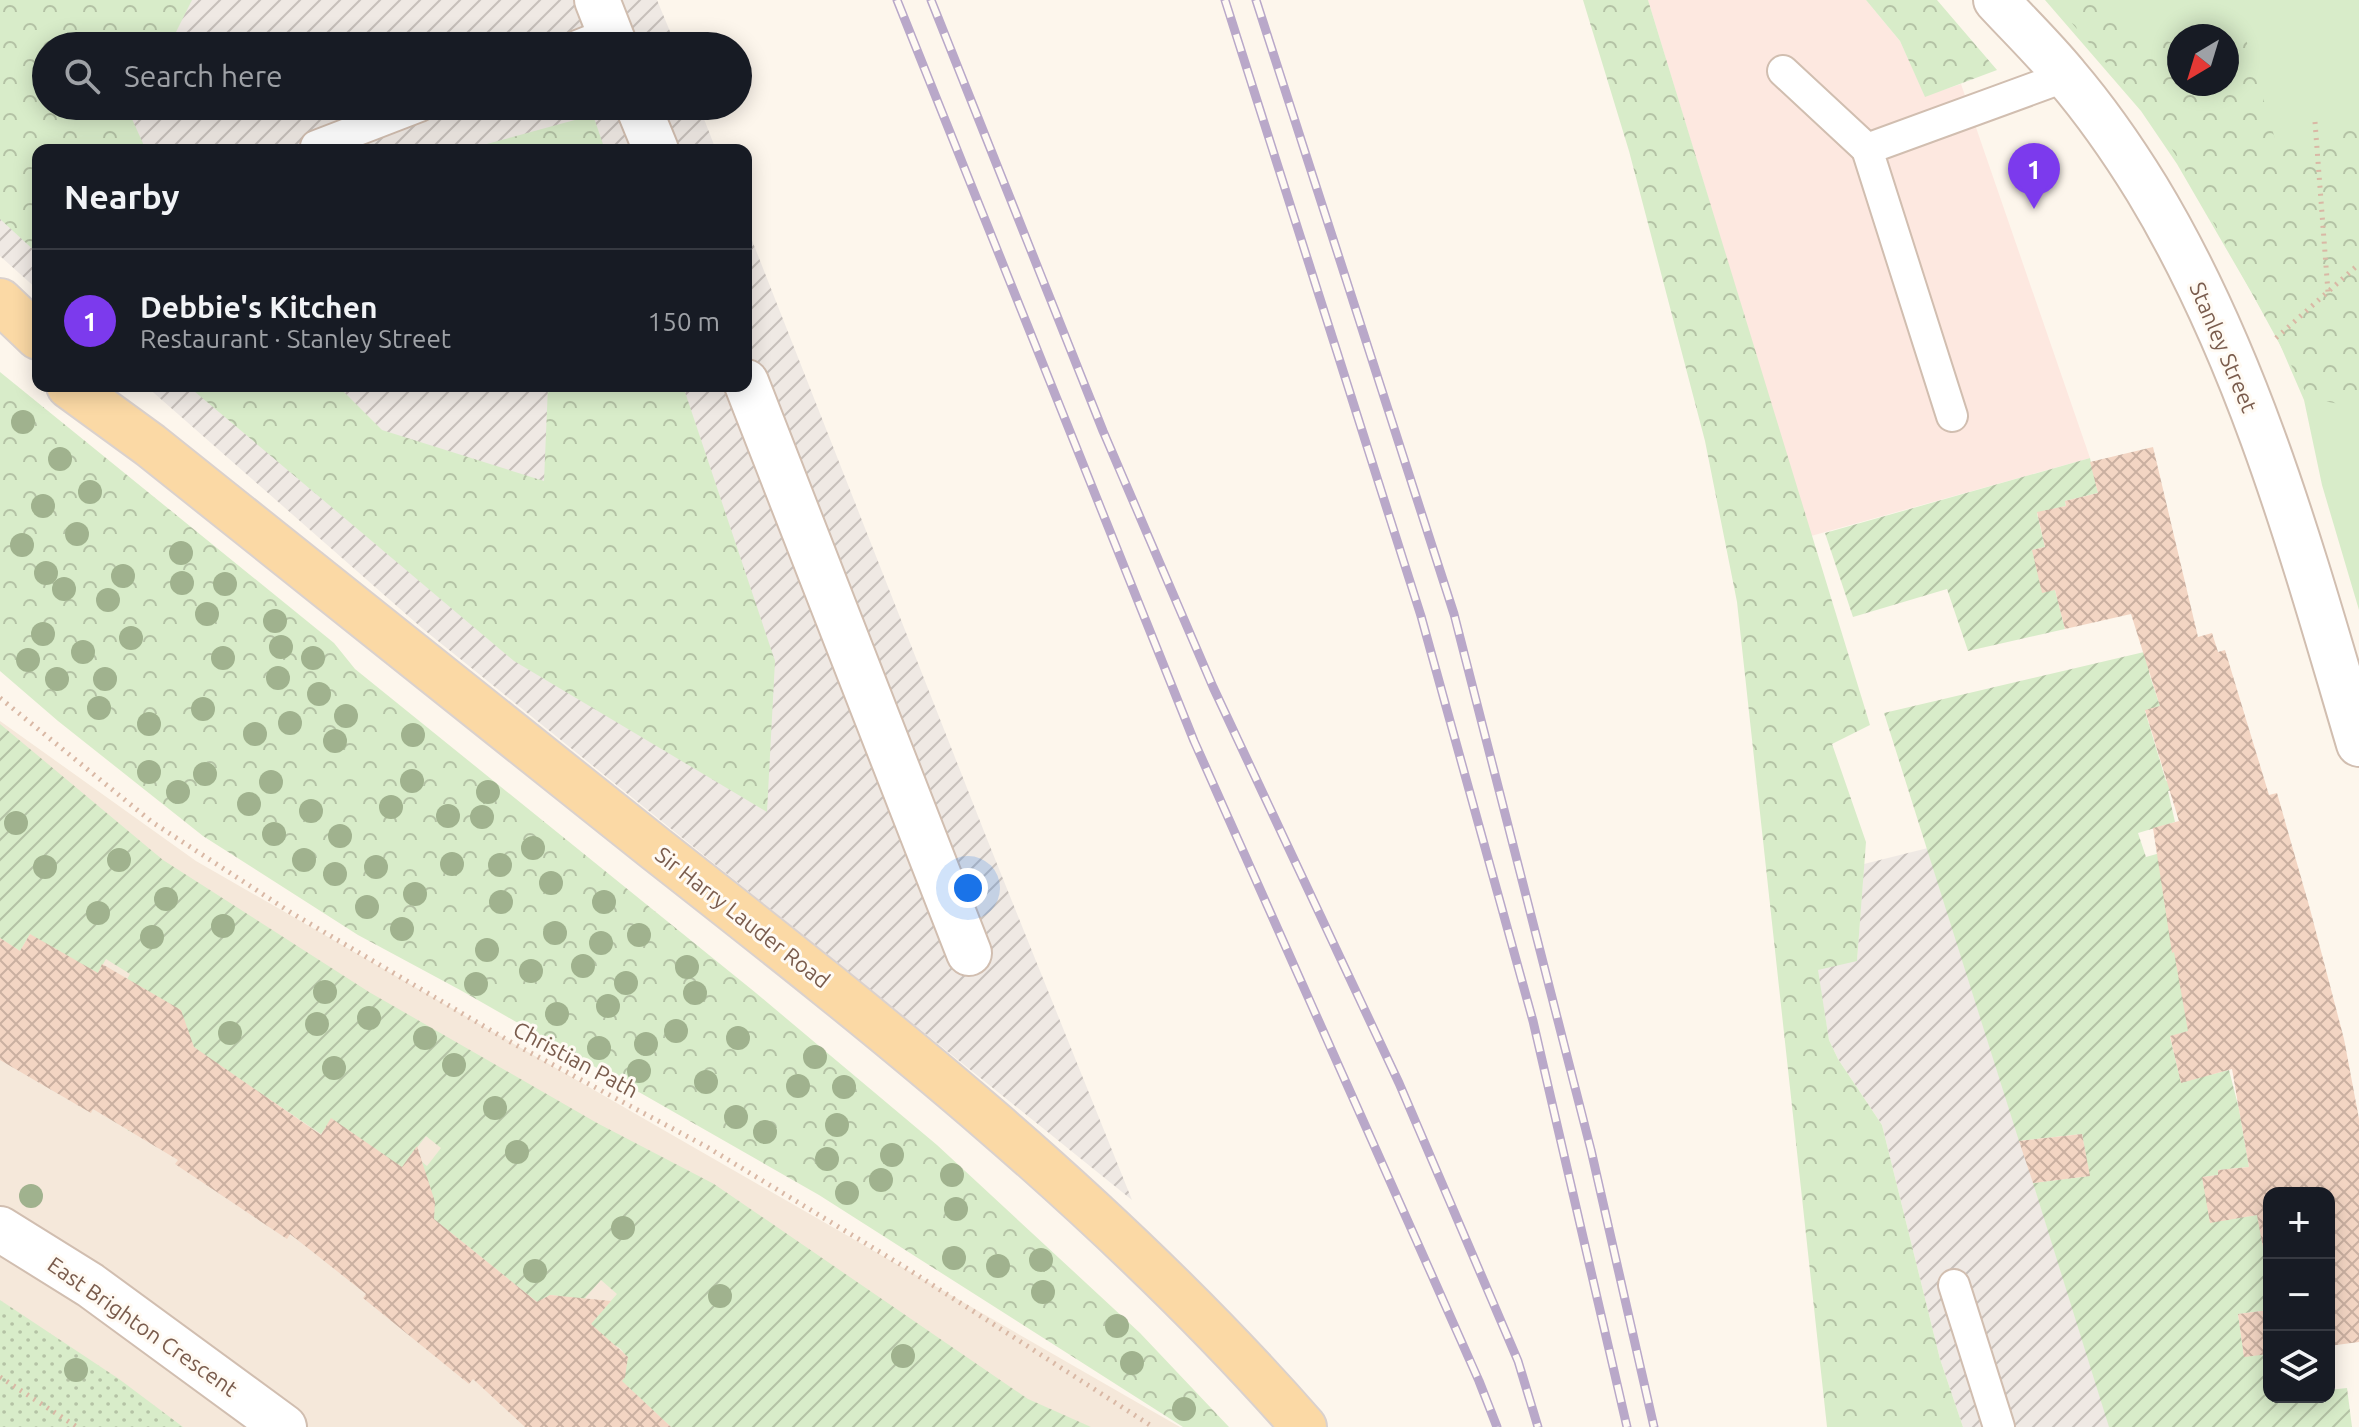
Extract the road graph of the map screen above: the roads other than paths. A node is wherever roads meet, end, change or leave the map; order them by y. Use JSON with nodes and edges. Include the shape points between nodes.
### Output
{"nodes":[{"id":1,"x":1996,"y":0,"type":"edge"},
{"id":2,"x":1783,"y":71,"type":"dead end"},
{"id":3,"x":2067,"y":76,"type":"junction"},
{"id":4,"x":384,"y":120,"type":"edge"},
{"id":5,"x":644,"y":120,"type":"edge"},
{"id":6,"x":321,"y":144,"type":"edge"},
{"id":7,"x":654,"y":144,"type":"edge"},
{"id":8,"x":1867,"y":149,"type":"junction"},
{"id":9,"x":0,"y":301,"type":"edge"},
{"id":10,"x":32,"y":331,"type":"edge"},
{"id":11,"x":0,"y":336,"type":"edge"},
{"id":12,"x":32,"y":360,"type":"edge"},
{"id":13,"x":77,"y":392,"type":"edge"},
{"id":14,"x":95,"y":392,"type":"edge"},
{"id":15,"x":750,"y":392,"type":"edge"},
{"id":16,"x":1952,"y":416,"type":"dead end"},
{"id":17,"x":150,"y":445,"type":"junction"},
{"id":18,"x":2359,"y":744,"type":"edge"},
{"id":19,"x":969,"y":953,"type":"dead end"},
{"id":20,"x":0,"y":1229,"type":"edge"},
{"id":21,"x":1954,"y":1285,"type":"dead end"},
{"id":22,"x":284,"y":1427,"type":"edge"},
{"id":23,"x":1304,"y":1427,"type":"edge"},
{"id":24,"x":1999,"y":1427,"type":"edge"}],
"edges":[{"from":1,"to":3,"type":"street","name":"Stanley Street"},
{"from":2,"to":8,"type":"lane"},
{"from":3,"to":8,"type":"lane"},
{"from":3,"to":18,"type":"street","name":"Stanley Street","via":[[2146,188],[2216,319],[2286,506]]},
{"from":4,"to":6,"type":"lane"},
{"from":5,"to":7,"type":"street"},
{"from":8,"to":16,"type":"lane"},
{"from":9,"to":10,"type":"main road"},
{"from":11,"to":12,"type":"main road"},
{"from":13,"to":17,"type":"main road","name":"Sir Harry Lauder Road"},
{"from":14,"to":17,"type":"main road","name":"Sir Harry Lauder Road"},
{"from":15,"to":19,"type":"street"},
{"from":17,"to":23,"type":"main road","name":"Sir Harry Lauder Road","via":[[875,1023],[1078,1199],[1200,1316]]},
{"from":20,"to":22,"type":"street","name":"East Brighton Crescent","via":[[90,1285]]},
{"from":21,"to":24,"type":"lane"}]}
